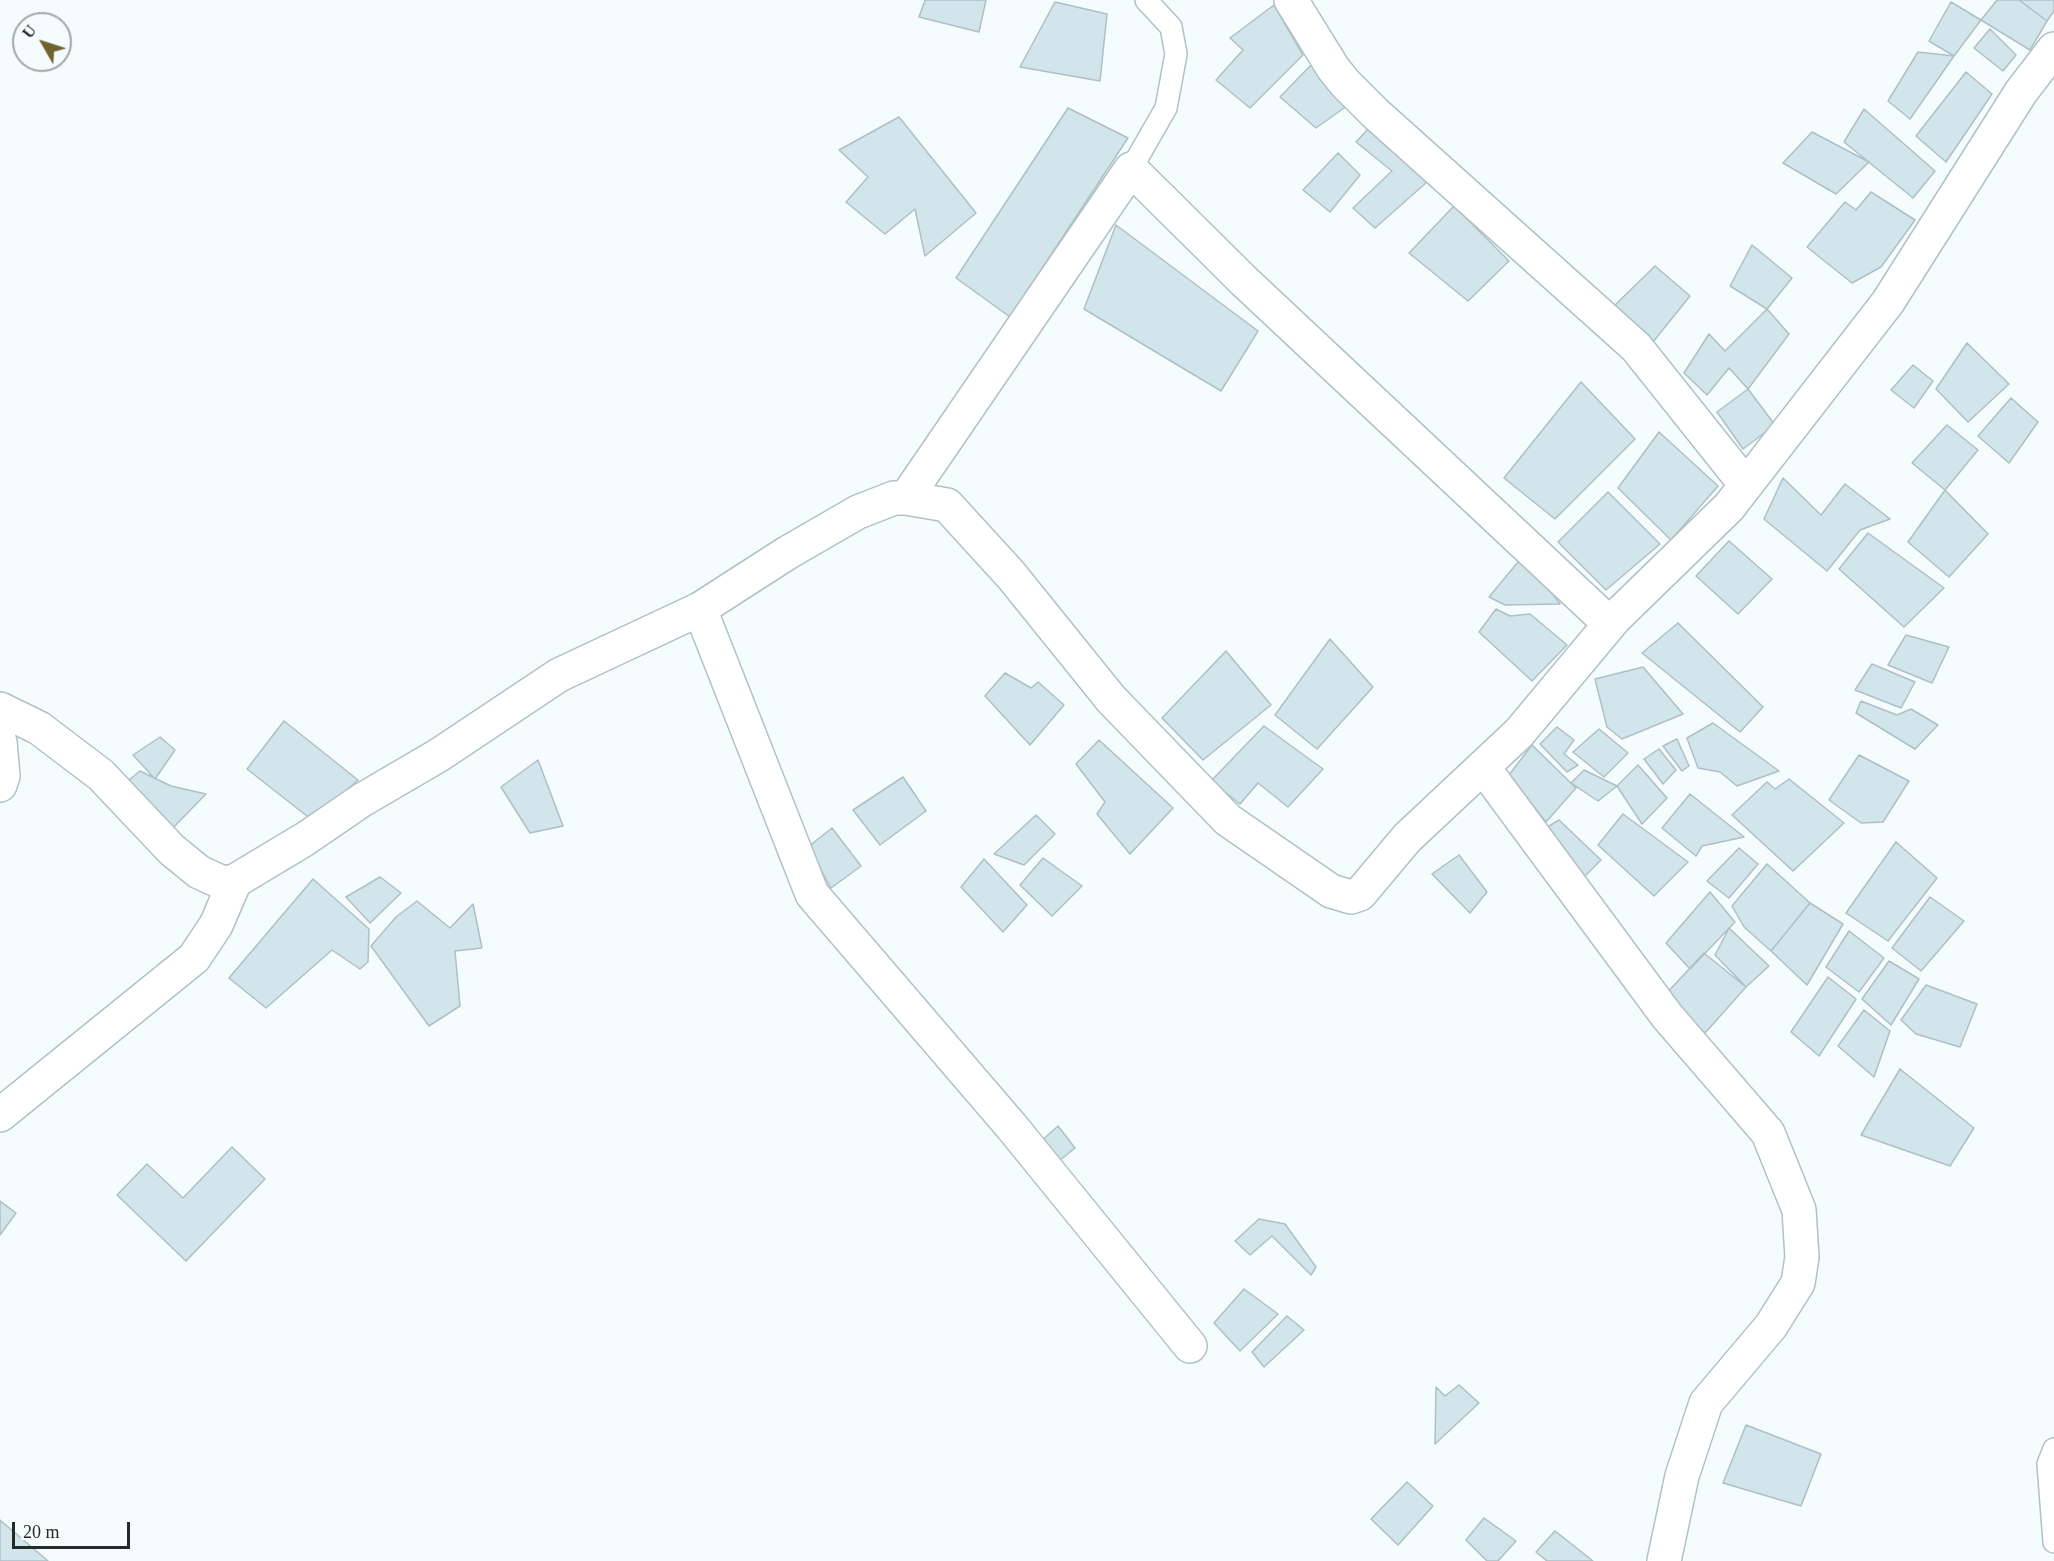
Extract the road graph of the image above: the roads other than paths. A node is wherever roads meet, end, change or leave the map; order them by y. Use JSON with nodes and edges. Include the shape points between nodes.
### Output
{"nodes":[{"id":1,"x":1146,"y":0,"type":"edge"},
{"id":2,"x":1291,"y":0,"type":"edge"},
{"id":3,"x":2054,"y":49,"type":"edge"},
{"id":4,"x":1131,"y":169,"type":"junction"},
{"id":5,"x":1746,"y":485,"type":"junction"},
{"id":6,"x":906,"y":498,"type":"junction"},
{"id":7,"x":700,"y":609,"type":"junction"},
{"id":8,"x":1610,"y":624,"type":"junction"},
{"id":9,"x":0,"y":709,"type":"edge"},
{"id":10,"x":0,"y":742,"type":"edge"},
{"id":11,"x":1483,"y":767,"type":"junction"},
{"id":12,"x":0,"y":785,"type":"edge"},
{"id":13,"x":235,"y":881,"type":"junction"},
{"id":14,"x":0,"y":1115,"type":"edge"},
{"id":15,"x":1190,"y":1347,"type":"dead end"},
{"id":16,"x":2054,"y":1449,"type":"edge"},
{"id":17,"x":2054,"y":1542,"type":"edge"},
{"id":18,"x":1664,"y":1561,"type":"edge"}],
"edges":[{"from":1,"to":4,"type":"lane","via":[[1171,27],[1176,54],[1166,108]]},
{"from":2,"to":5,"type":"street","via":[[1345,83],[1636,347]]},
{"from":3,"to":5,"type":"street","via":[[2020,92],[1888,302]]},
{"from":4,"to":6,"type":"street"},
{"from":4,"to":8,"type":"street","via":[[1244,281]]},
{"from":5,"to":8,"type":"street","via":[[1730,507]]},
{"from":6,"to":7,"type":"street","via":[[894,498],[858,512]]},
{"from":6,"to":11,"type":"street","via":[[947,505],[1011,575],[1111,699],[1228,820],[1331,891],[1351,897],[1360,894],[1407,838]]},
{"from":7,"to":13,"type":"street","via":[[559,675],[439,755]]},
{"from":7,"to":15,"type":"street","via":[[812,894],[1012,1127]]},
{"from":8,"to":11,"type":"street","via":[[1518,733]]},
{"from":9,"to":13,"type":"street","via":[[39,728],[100,775],[172,850],[199,872],[223,883]]},
{"from":10,"to":12,"type":"street"},
{"from":11,"to":18,"type":"street","via":[[1668,1016],[1768,1133],[1799,1210],[1802,1257],[1798,1283],[1771,1326],[1706,1403],[1682,1476]]},
{"from":13,"to":14,"type":"street","via":[[216,925],[195,958]]},
{"from":16,"to":17,"type":"lane","via":[[2048,1464]]}]}
